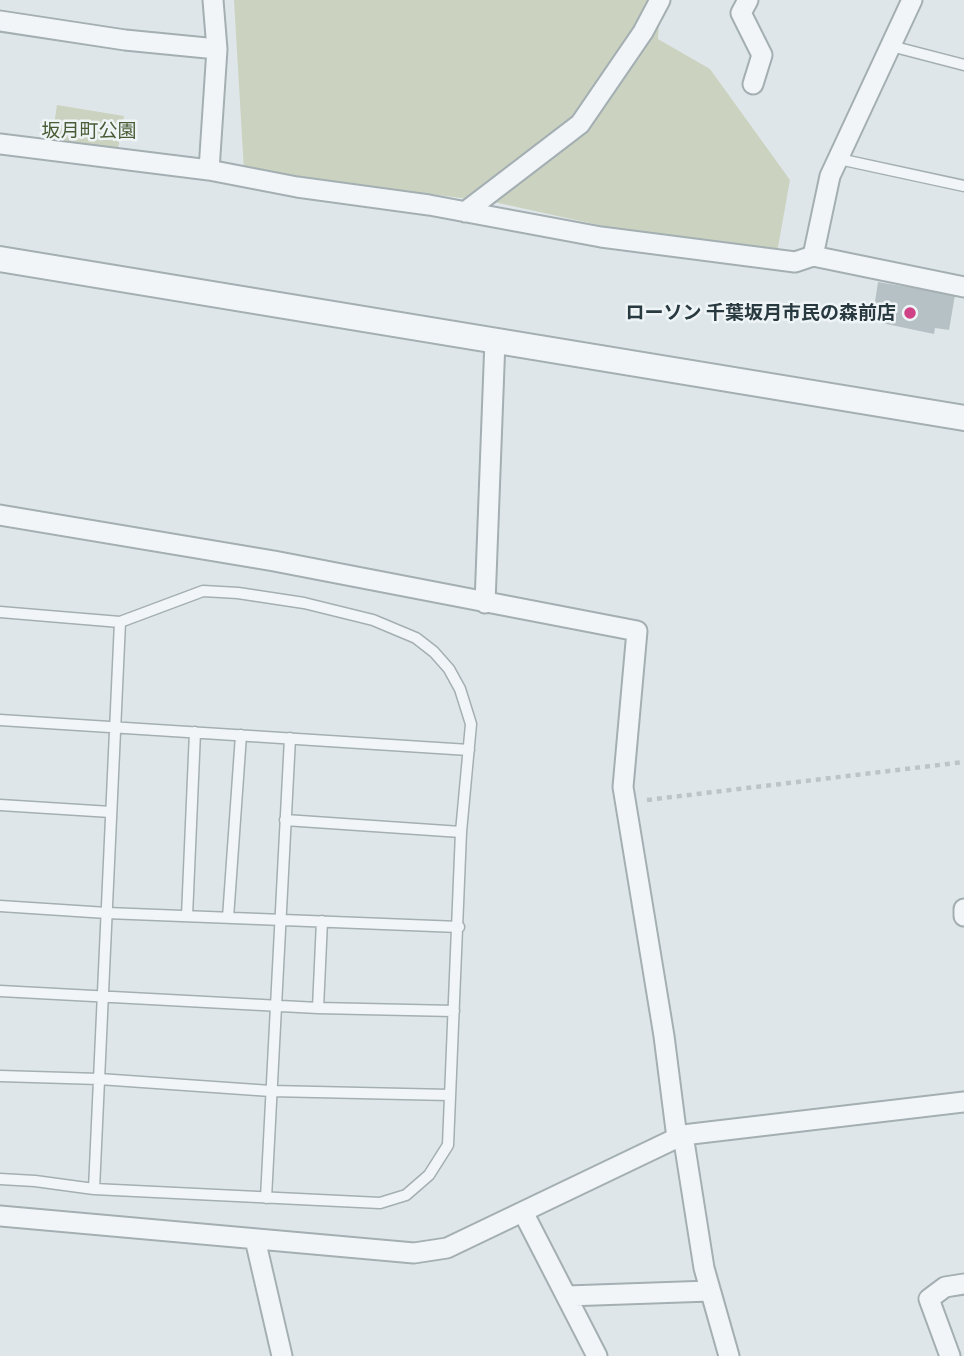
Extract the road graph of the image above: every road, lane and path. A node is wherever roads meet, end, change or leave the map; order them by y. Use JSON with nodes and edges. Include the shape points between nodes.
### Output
{"nodes":[{"id":1,"x":213,"y":0,"type":"edge"},
{"id":2,"x":660,"y":0,"type":"edge"},
{"id":3,"x":748,"y":0,"type":"edge"},
{"id":4,"x":912,"y":0,"type":"edge"},
{"id":5,"x":0,"y":21,"type":"edge"},
{"id":6,"x":891,"y":46,"type":"junction"},
{"id":7,"x":217,"y":49,"type":"junction"},
{"id":8,"x":964,"y":65,"type":"edge"},
{"id":9,"x":753,"y":84,"type":"dead end"},
{"id":10,"x":0,"y":144,"type":"edge"},
{"id":11,"x":839,"y":159,"type":"junction"},
{"id":12,"x":209,"y":170,"type":"junction"},
{"id":13,"x":964,"y":186,"type":"edge"},
{"id":14,"x":465,"y":212,"type":"junction"},
{"id":15,"x":813,"y":256,"type":"junction"},
{"id":16,"x":0,"y":259,"type":"edge"},
{"id":17,"x":964,"y":287,"type":"edge"},
{"id":18,"x":495,"y":340,"type":"junction"},
{"id":19,"x":964,"y":418,"type":"edge"},
{"id":20,"x":0,"y":515,"type":"edge"},
{"id":21,"x":485,"y":603,"type":"junction"},
{"id":22,"x":0,"y":612,"type":"edge"},
{"id":23,"x":120,"y":622,"type":"junction"},
{"id":24,"x":0,"y":720,"type":"edge"},
{"id":25,"x":115,"y":726,"type":"junction"},
{"id":26,"x":195,"y":732,"type":"junction"},
{"id":27,"x":241,"y":735,"type":"junction"},
{"id":28,"x":290,"y":738,"type":"junction"},
{"id":29,"x":468,"y":750,"type":"junction"},
{"id":30,"x":964,"y":762,"type":"edge"},
{"id":31,"x":625,"y":802,"type":"junction"},
{"id":32,"x":0,"y":805,"type":"edge"},
{"id":33,"x":111,"y":812,"type":"junction"},
{"id":34,"x":285,"y":820,"type":"junction"},
{"id":35,"x":461,"y":832,"type":"junction"},
{"id":36,"x":0,"y":906,"type":"edge"},
{"id":37,"x":964,"y":909,"type":"edge"},
{"id":38,"x":107,"y":913,"type":"junction"},
{"id":39,"x":187,"y":916,"type":"junction"},
{"id":40,"x":964,"y":916,"type":"edge"},
{"id":41,"x":228,"y":918,"type":"junction"},
{"id":42,"x":279,"y":920,"type":"junction"},
{"id":43,"x":322,"y":921,"type":"junction"},
{"id":44,"x":458,"y":927,"type":"junction"},
{"id":45,"x":0,"y":991,"type":"edge"},
{"id":46,"x":103,"y":995,"type":"junction"},
{"id":47,"x":274,"y":1004,"type":"junction"},
{"id":48,"x":318,"y":1008,"type":"junction"},
{"id":49,"x":454,"y":1011,"type":"junction"},
{"id":50,"x":0,"y":1076,"type":"edge"},
{"id":51,"x":99,"y":1079,"type":"junction"},
{"id":52,"x":271,"y":1091,"type":"junction"},
{"id":53,"x":449,"y":1096,"type":"junction"},
{"id":54,"x":964,"y":1102,"type":"edge"},
{"id":55,"x":680,"y":1137,"type":"junction"},
{"id":56,"x":0,"y":1179,"type":"edge"},
{"id":57,"x":94,"y":1189,"type":"junction"},
{"id":58,"x":265,"y":1198,"type":"junction"},
{"id":59,"x":523,"y":1212,"type":"junction"},
{"id":60,"x":0,"y":1216,"type":"edge"},
{"id":61,"x":255,"y":1239,"type":"junction"},
{"id":62,"x":964,"y":1284,"type":"edge"},
{"id":63,"x":710,"y":1291,"type":"junction"},
{"id":64,"x":567,"y":1296,"type":"junction"},
{"id":65,"x":282,"y":1356,"type":"edge"},
{"id":66,"x":597,"y":1356,"type":"edge"},
{"id":67,"x":729,"y":1356,"type":"edge"},
{"id":68,"x":950,"y":1356,"type":"edge"}],
"edges":[{"from":1,"to":7,"type":"street"},
{"from":2,"to":14,"type":"street","via":[[580,124]]},
{"from":3,"to":9,"type":"street","via":[[741,13],[762,55]]},
{"from":4,"to":6,"type":"street"},
{"from":5,"to":7,"type":"street"},
{"from":6,"to":8,"type":"lane"},
{"from":6,"to":11,"type":"street"},
{"from":7,"to":12,"type":"street"},
{"from":10,"to":12,"type":"street"},
{"from":11,"to":13,"type":"lane"},
{"from":11,"to":15,"type":"street","via":[[830,176]]},
{"from":12,"to":14,"type":"street"},
{"from":14,"to":15,"type":"street","via":[[601,237],[795,262]]},
{"from":15,"to":17,"type":"street"},
{"from":16,"to":18,"type":"street"},
{"from":18,"to":19,"type":"street"},
{"from":18,"to":21,"type":"street"},
{"from":20,"to":21,"type":"street","via":[[274,561]]},
{"from":21,"to":31,"type":"street","via":[[637,631],[622,787]]},
{"from":22,"to":23,"type":"lane"},
{"from":23,"to":25,"type":"lane"},
{"from":23,"to":29,"type":"lane","via":[[203,591],[304,603],[373,620],[416,638],[449,669],[471,724]]},
{"from":24,"to":25,"type":"lane"},
{"from":25,"to":26,"type":"lane"},
{"from":25,"to":33,"type":"lane"},
{"from":26,"to":27,"type":"lane"},
{"from":26,"to":39,"type":"lane"},
{"from":27,"to":28,"type":"lane"},
{"from":27,"to":41,"type":"lane"},
{"from":28,"to":29,"type":"lane"},
{"from":28,"to":34,"type":"lane"},
{"from":29,"to":35,"type":"lane"},
{"from":30,"to":31,"type":"path"},
{"from":31,"to":55,"type":"street"},
{"from":32,"to":33,"type":"lane"},
{"from":33,"to":38,"type":"lane"},
{"from":34,"to":35,"type":"lane"},
{"from":34,"to":42,"type":"lane"},
{"from":35,"to":44,"type":"lane"},
{"from":36,"to":38,"type":"lane"},
{"from":37,"to":40,"type":"street"},
{"from":38,"to":39,"type":"lane"},
{"from":38,"to":46,"type":"lane"},
{"from":39,"to":41,"type":"lane"},
{"from":41,"to":42,"type":"lane"},
{"from":42,"to":43,"type":"lane"},
{"from":42,"to":47,"type":"lane"},
{"from":43,"to":44,"type":"lane"},
{"from":43,"to":48,"type":"lane"},
{"from":44,"to":49,"type":"lane"},
{"from":45,"to":46,"type":"lane"},
{"from":46,"to":47,"type":"lane"},
{"from":46,"to":51,"type":"lane"},
{"from":47,"to":48,"type":"lane"},
{"from":47,"to":52,"type":"lane"},
{"from":48,"to":49,"type":"lane"},
{"from":49,"to":53,"type":"lane"},
{"from":50,"to":51,"type":"lane"},
{"from":51,"to":52,"type":"lane"},
{"from":51,"to":57,"type":"lane"},
{"from":52,"to":53,"type":"lane"},
{"from":52,"to":58,"type":"lane"},
{"from":53,"to":58,"type":"lane","via":[[448,1145],[429,1175],[406,1195],[380,1203]]},
{"from":54,"to":55,"type":"street"},
{"from":55,"to":59,"type":"street"},
{"from":55,"to":63,"type":"street"},
{"from":56,"to":57,"type":"lane"},
{"from":57,"to":58,"type":"lane"},
{"from":59,"to":61,"type":"street","via":[[447,1248],[414,1253]]},
{"from":59,"to":64,"type":"street"},
{"from":60,"to":61,"type":"street"},
{"from":61,"to":65,"type":"street"},
{"from":62,"to":68,"type":"street","via":[[945,1287],[929,1299]]},
{"from":63,"to":64,"type":"street"},
{"from":63,"to":67,"type":"street"},
{"from":64,"to":66,"type":"street"}]}
